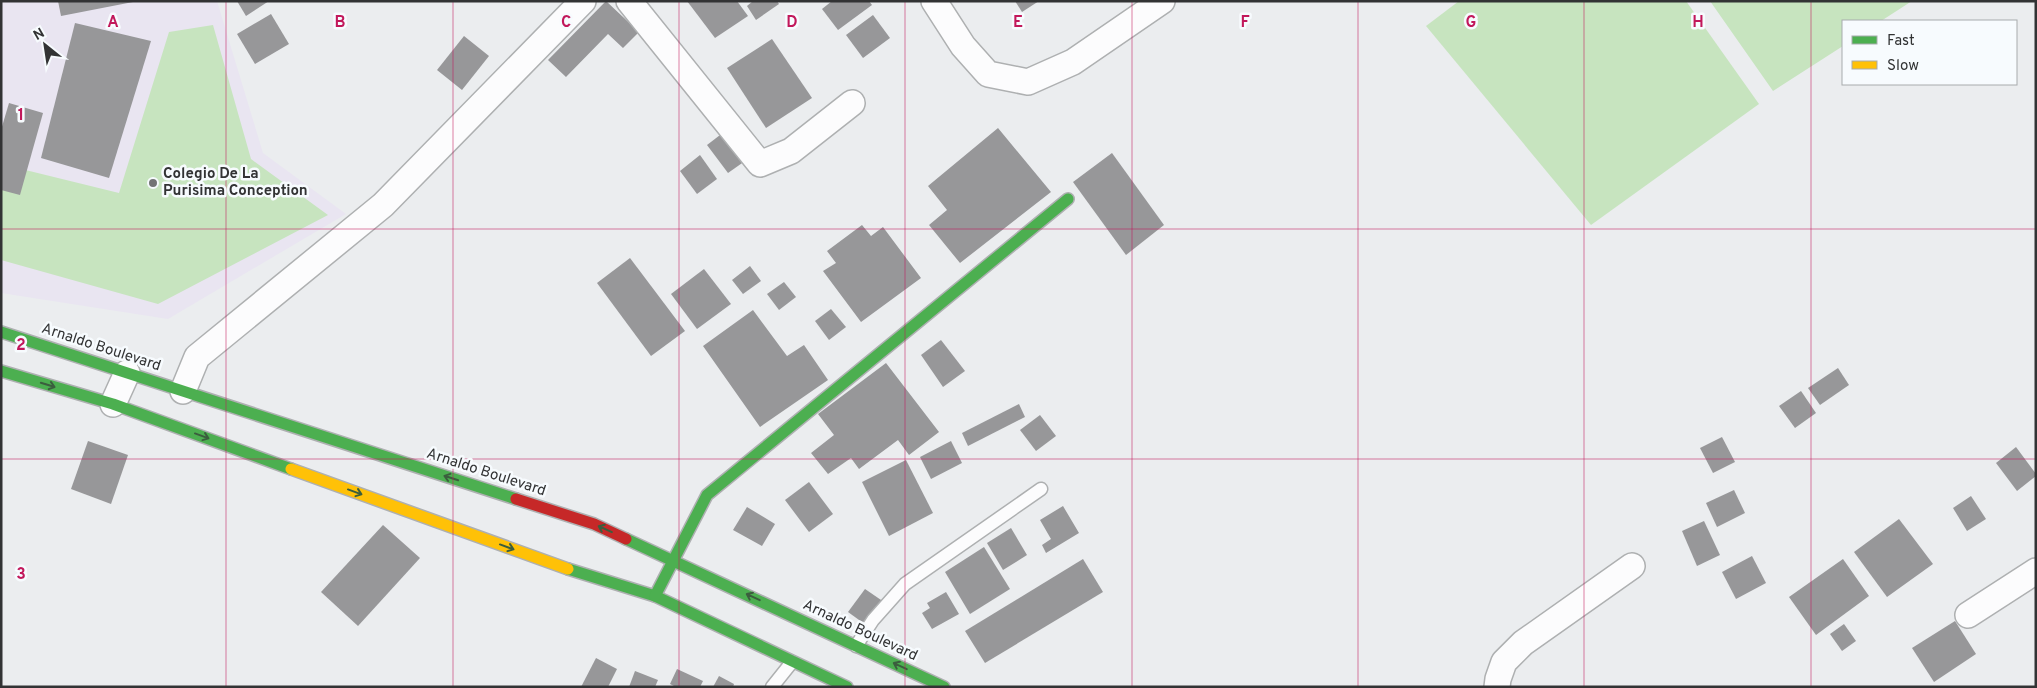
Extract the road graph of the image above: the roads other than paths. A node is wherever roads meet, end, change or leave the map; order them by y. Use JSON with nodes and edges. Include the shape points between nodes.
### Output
{"nodes":[{"id":1,"x":583,"y":1,"type":"edge"},
{"id":2,"x":629,"y":1,"type":"edge"},
{"id":3,"x":934,"y":1,"type":"edge"},
{"id":4,"x":1162,"y":1,"type":"edge"},
{"id":5,"x":852,"y":103,"type":"dead end"},
{"id":6,"x":1068,"y":199,"type":"dead end"},
{"id":7,"x":1,"y":332,"type":"edge"},
{"id":8,"x":1,"y":371,"type":"edge"},
{"id":9,"x":127,"y":373,"type":"junction"},
{"id":10,"x":183,"y":391,"type":"junction"},
{"id":11,"x":113,"y":404,"type":"junction"},
{"id":12,"x":1041,"y":489,"type":"dead end"},
{"id":13,"x":673,"y":560,"type":"junction"},
{"id":14,"x":1632,"y":566,"type":"dead end"},
{"id":15,"x":2036,"y":571,"type":"edge"},
{"id":16,"x":654,"y":596,"type":"junction"},
{"id":17,"x":1968,"y":615,"type":"dead end"},
{"id":18,"x":856,"y":646,"type":"junction"},
{"id":19,"x":792,"y":662,"type":"junction"},
{"id":20,"x":772,"y":687,"type":"edge"},
{"id":21,"x":847,"y":687,"type":"edge"},
{"id":22,"x":944,"y":687,"type":"edge"},
{"id":23,"x":1497,"y":687,"type":"edge"}],
"edges":[{"from":1,"to":10,"type":"street","via":[[383,205],[197,357]]},
{"from":2,"to":5,"type":"street","via":[[760,164],[791,150]]},
{"from":3,"to":4,"type":"street","via":[[962,46],[988,74],[1028,82],[1073,62]]},
{"from":6,"to":13,"type":"main road","via":[[707,495]]},
{"from":7,"to":9,"type":"main road","name":"Arnaldo Boulevard"},
{"from":8,"to":11,"type":"main road","one_way":true},
{"from":9,"to":10,"type":"main road","name":"Arnaldo Boulevard"},
{"from":9,"to":11,"type":"street"},
{"from":13,"to":10,"type":"main road","name":"Arnaldo Boulevard","one_way":true,"via":[[594,524]]},
{"from":11,"to":16,"type":"main road","one_way":true,"via":[[570,570]]},
{"from":12,"to":18,"type":"lane","via":[[905,584],[873,620]]},
{"from":13,"to":16,"type":"main road"},
{"from":18,"to":13,"type":"main road","name":"Arnaldo Boulevard","one_way":true},
{"from":14,"to":23,"type":"street","via":[[1523,643],[1504,662]]},
{"from":15,"to":17,"type":"street"},
{"from":16,"to":19,"type":"main road"},
{"from":22,"to":18,"type":"main road","name":"Arnaldo Boulevard","one_way":true},
{"from":19,"to":20,"type":"lane"},
{"from":19,"to":21,"type":"main road"}]}
